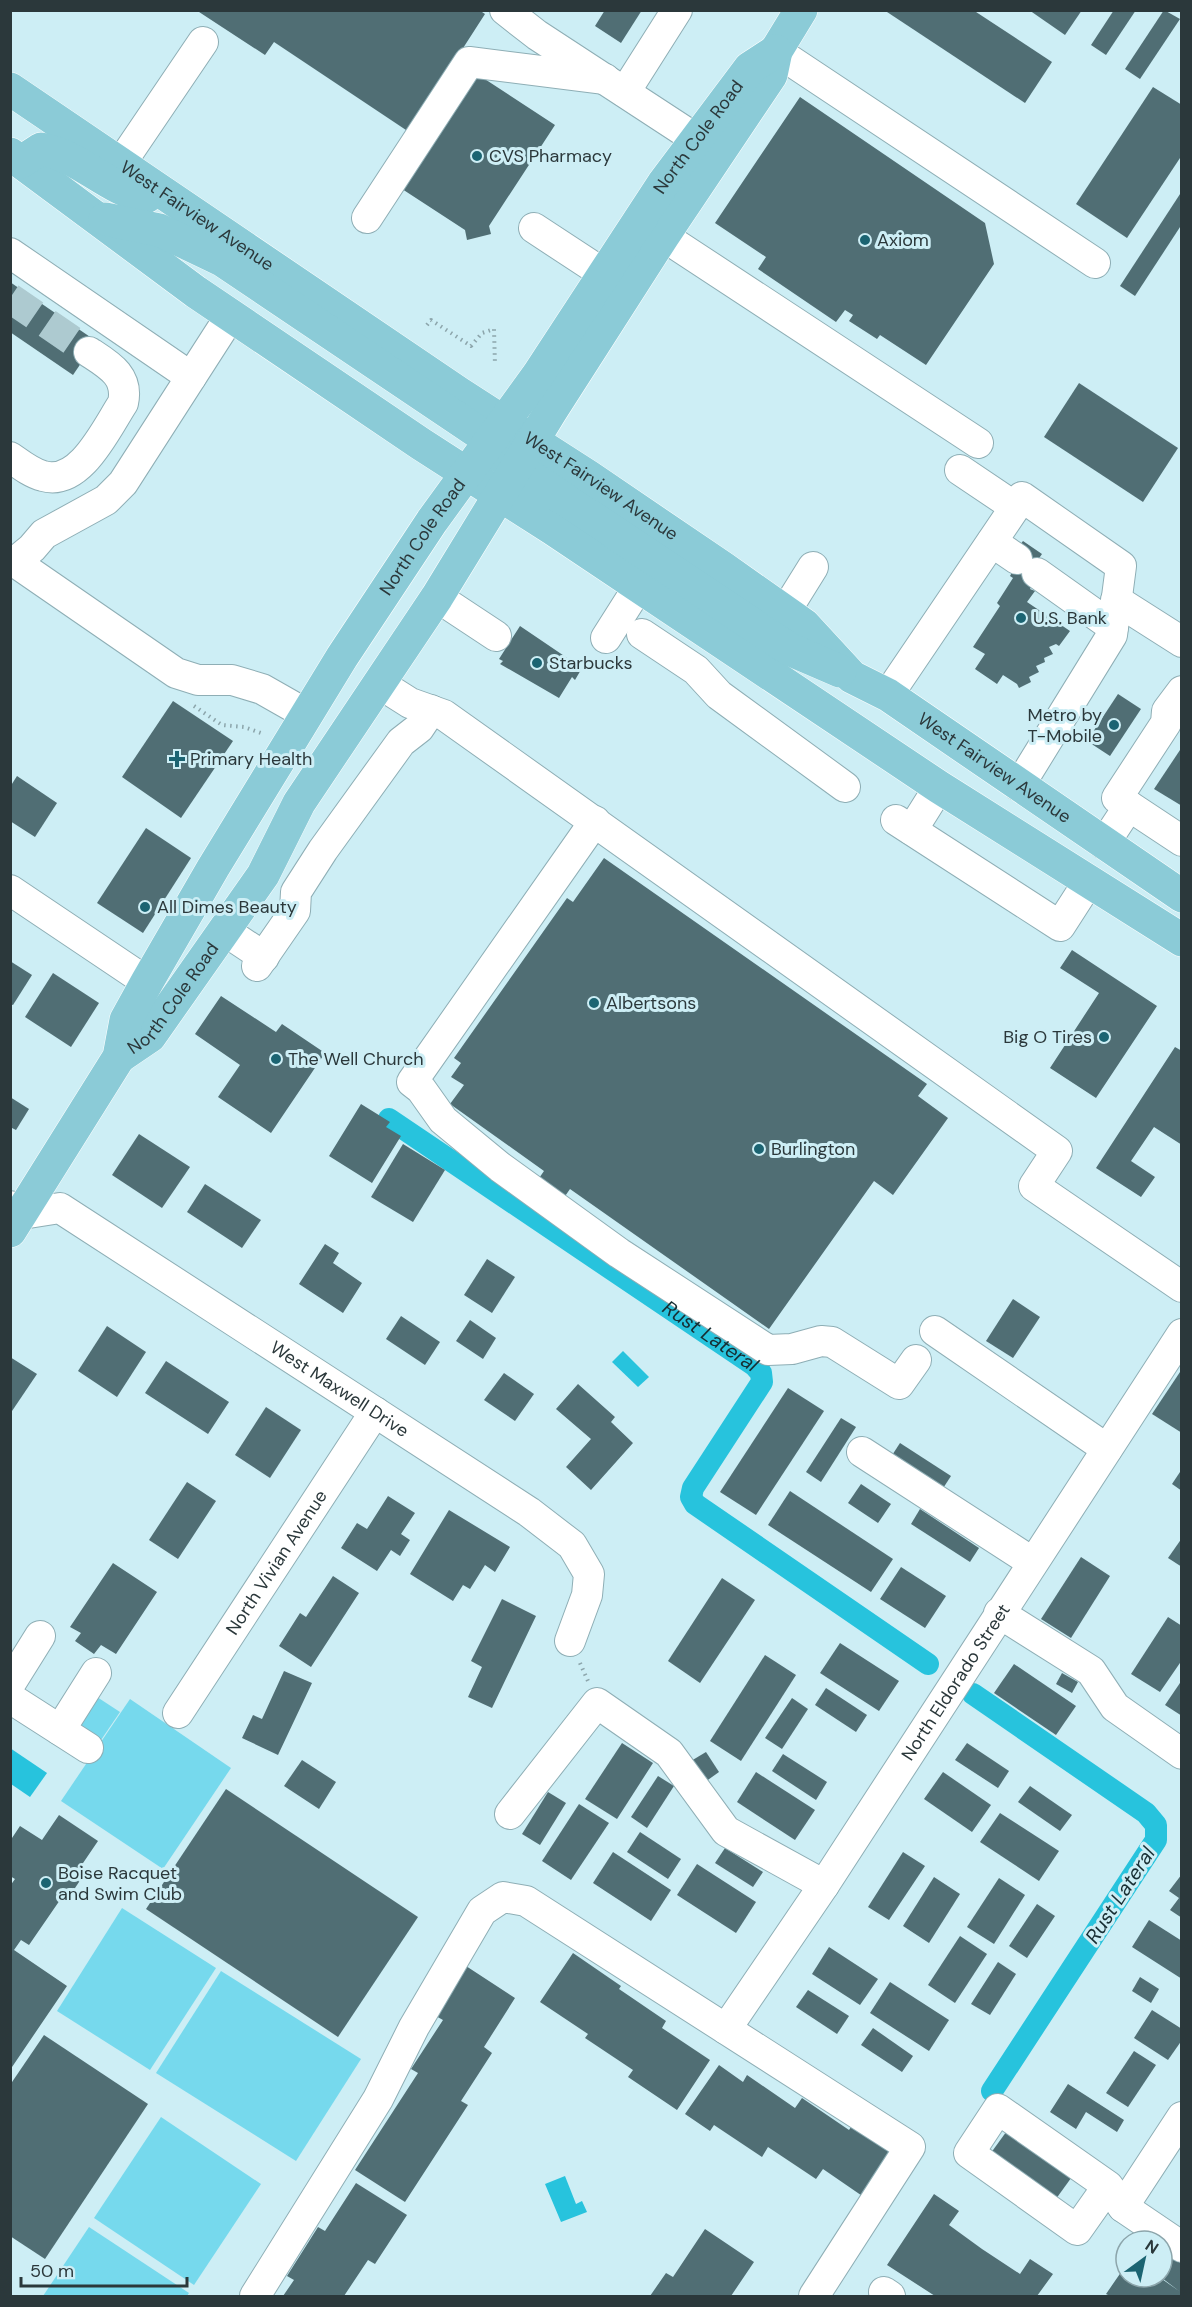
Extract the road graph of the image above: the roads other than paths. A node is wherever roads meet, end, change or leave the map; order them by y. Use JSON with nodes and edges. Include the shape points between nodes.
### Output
{"nodes":[{"id":1,"x":505,"y":10,"type":"edge"},
{"id":2,"x":677,"y":10,"type":"edge"},
{"id":3,"x":801,"y":10,"type":"edge"},
{"id":4,"x":203,"y":42,"type":"dead end"},
{"id":5,"x":776,"y":51,"type":"junction"},
{"id":6,"x":615,"y":85,"type":"junction"},
{"id":7,"x":10,"y":89,"type":"edge"},
{"id":8,"x":696,"y":139,"type":"junction"},
{"id":9,"x":121,"y":163,"type":"junction"},
{"id":10,"x":14,"y":164,"type":"edge"},
{"id":11,"x":172,"y":197,"type":"junction"},
{"id":12,"x":94,"y":217,"type":"junction"},
{"id":13,"x":367,"y":218,"type":"dead end"},
{"id":14,"x":534,"y":228,"type":"dead end"},
{"id":15,"x":663,"y":236,"type":"junction"},
{"id":16,"x":10,"y":253,"type":"edge"},
{"id":17,"x":1095,"y":263,"type":"dead end"},
{"id":18,"x":604,"y":274,"type":"junction"},
{"id":19,"x":231,"y":315,"type":"junction"},
{"id":20,"x":89,"y":352,"type":"tunnel mouth"},
{"id":21,"x":191,"y":377,"type":"junction"},
{"id":22,"x":493,"y":437,"type":"junction"},
{"id":23,"x":978,"y":443,"type":"dead end"},
{"id":24,"x":10,"y":457,"type":"edge"},
{"id":25,"x":517,"y":466,"type":"junction"},
{"id":26,"x":960,"y":470,"type":"dead end"},
{"id":27,"x":467,"y":473,"type":"junction"},
{"id":28,"x":1015,"y":507,"type":"junction"},
{"id":29,"x":992,"y":542,"type":"junction"},
{"id":30,"x":12,"y":563,"type":"edge"},
{"id":31,"x":813,"y":567,"type":"dead end"},
{"id":32,"x":639,"y":586,"type":"junction"},
{"id":33,"x":437,"y":597,"type":"junction"},
{"id":34,"x":785,"y":612,"type":"junction"},
{"id":35,"x":1115,"y":614,"type":"junction"},
{"id":36,"x":642,"y":634,"type":"dead end"},
{"id":37,"x":496,"y":636,"type":"dead end"},
{"id":38,"x":606,"y":638,"type":"dead end"},
{"id":39,"x":1182,"y":642,"type":"edge"},
{"id":40,"x":852,"y":677,"type":"junction"},
{"id":41,"x":380,"y":684,"type":"junction"},
{"id":42,"x":1182,"y":691,"type":"edge"},
{"id":43,"x":888,"y":695,"type":"junction"},
{"id":44,"x":431,"y":710,"type":"junction"},
{"id":45,"x":306,"y":714,"type":"junction"},
{"id":46,"x":1019,"y":786,"type":"junction"},
{"id":47,"x":845,"y":787,"type":"dead end"},
{"id":48,"x":939,"y":787,"type":"junction"},
{"id":49,"x":1129,"y":806,"type":"junction"},
{"id":50,"x":595,"y":821,"type":"junction"},
{"id":51,"x":1182,"y":841,"type":"edge"},
{"id":52,"x":1104,"y":844,"type":"junction"},
{"id":53,"x":1089,"y":881,"type":"junction"},
{"id":54,"x":10,"y":890,"type":"edge"},
{"id":55,"x":1182,"y":897,"type":"edge"},
{"id":56,"x":225,"y":931,"type":"junction"},
{"id":57,"x":1182,"y":940,"type":"edge"},
{"id":58,"x":147,"y":982,"type":"junction"},
{"id":59,"x":119,"y":1057,"type":"junction"},
{"id":60,"x":14,"y":1217,"type":"edge"},
{"id":61,"x":1182,"y":1287,"type":"edge"},
{"id":62,"x":935,"y":1331,"type":"dead end"},
{"id":63,"x":1182,"y":1334,"type":"edge"},
{"id":64,"x":916,"y":1360,"type":"dead end"},
{"id":65,"x":375,"y":1412,"type":"junction"},
{"id":66,"x":1107,"y":1449,"type":"junction"},
{"id":67,"x":862,"y":1452,"type":"dead end"},
{"id":68,"x":1032,"y":1562,"type":"junction"},
{"id":69,"x":999,"y":1613,"type":"junction"},
{"id":70,"x":40,"y":1636,"type":"dead end"},
{"id":71,"x":570,"y":1641,"type":"road end"},
{"id":72,"x":96,"y":1673,"type":"dead end"},
{"id":73,"x":10,"y":1684,"type":"edge"},
{"id":74,"x":10,"y":1698,"type":"edge"},
{"id":75,"x":178,"y":1713,"type":"dead end"},
{"id":76,"x":60,"y":1730,"type":"junction"},
{"id":77,"x":88,"y":1748,"type":"dead end"},
{"id":78,"x":1182,"y":1754,"type":"edge"},
{"id":79,"x":510,"y":1814,"type":"dead end"},
{"id":80,"x":824,"y":1884,"type":"junction"},
{"id":81,"x":726,"y":2029,"type":"junction"},
{"id":82,"x":1182,"y":2117,"type":"edge"},
{"id":83,"x":1115,"y":2196,"type":"junction"},
{"id":84,"x":1182,"y":2247,"type":"edge"},
{"id":85,"x":255,"y":2296,"type":"edge"},
{"id":86,"x":814,"y":2296,"type":"edge"}],
"edges":[{"from":1,"to":6,"type":"street"},
{"from":2,"to":6,"type":"street"},
{"from":3,"to":5,"type":"main road","name":"North Cole Road"},
{"from":4,"to":9,"type":"street"},
{"from":5,"to":8,"type":"main road","name":"North Cole Road","via":[[750,68]]},
{"from":5,"to":15,"type":"main road","name":"North Cole Road","via":[[771,75]]},
{"from":5,"to":17,"type":"street"},
{"from":6,"to":8,"type":"street"},
{"from":6,"to":13,"type":"street","via":[[469,62]]},
{"from":7,"to":9,"type":"main road","name":"West Fairview Avenue"},
{"from":8,"to":18,"type":"main road","name":"North Cole Road"},
{"from":9,"to":11,"type":"main road","name":"West Fairview Avenue"},
{"from":10,"to":11,"type":"main road","via":[[41,149],[53,151],[144,197]]},
{"from":10,"to":12,"type":"main road","name":"West Fairview Avenue"},
{"from":11,"to":22,"type":"main road","name":"West Fairview Avenue"},
{"from":12,"to":19,"type":"main road","name":"West Fairview Avenue"},
{"from":12,"to":22,"type":"main road","via":[[159,230],[222,260]]},
{"from":14,"to":18,"type":"street"},
{"from":15,"to":23,"type":"street"},
{"from":15,"to":25,"type":"main road","name":"North Cole Road"},
{"from":16,"to":21,"type":"street"},
{"from":18,"to":22,"type":"main road","name":"North Cole Road"},
{"from":19,"to":21,"type":"street"},
{"from":19,"to":27,"type":"main road","name":"West Fairview Avenue"},
{"from":20,"to":24,"type":"street","via":[[119,375],[125,393],[123,403],[85,460],[76,470],[57,477],[42,476]]},
{"from":21,"to":30,"type":"street","via":[[123,483],[106,500],[44,534]]},
{"from":22,"to":25,"type":"main road","name":"West Fairview Avenue"},
{"from":22,"to":27,"type":"main road","name":"North Cole Road"},
{"from":25,"to":27,"type":"main road","name":"West Fairview Avenue"},
{"from":25,"to":32,"type":"main road","name":"West Fairview Avenue"},
{"from":25,"to":33,"type":"main road","name":"North Cole Road"},
{"from":25,"to":34,"type":"main road","name":"West Fairview Avenue"},
{"from":25,"to":40,"type":"main road","via":[[789,649]]},
{"from":26,"to":28,"type":"street"},
{"from":27,"to":45,"type":"main road","name":"North Cole Road"},
{"from":28,"to":29,"type":"street"},
{"from":28,"to":35,"type":"street","via":[[1022,497],[1121,566]]},
{"from":29,"to":35,"type":"street","via":[[1027,566]]},
{"from":29,"to":43,"type":"street"},
{"from":30,"to":45,"type":"street","via":[[176,673],[198,680],[232,680],[262,689]]},
{"from":31,"to":34,"type":"street"},
{"from":32,"to":38,"type":"street"},
{"from":32,"to":48,"type":"main road","name":"West Fairview Avenue"},
{"from":33,"to":37,"type":"street"},
{"from":33,"to":41,"type":"main road","name":"North Cole Road"},
{"from":34,"to":40,"type":"main road","name":"West Fairview Avenue","via":[[804,625]]},
{"from":35,"to":39,"type":"street"},
{"from":35,"to":46,"type":"street","via":[[1112,635]]},
{"from":36,"to":47,"type":"street","via":[[696,670],[719,695]]},
{"from":40,"to":43,"type":"main road","name":"West Fairview Avenue"},
{"from":41,"to":44,"type":"street","via":[[410,703]]},
{"from":41,"to":56,"type":"main road","name":"North Cole Road","via":[[299,803],[263,876]]},
{"from":42,"to":49,"type":"street","via":[[1167,711],[1166,723],[1116,798]]},
{"from":43,"to":46,"type":"main road","name":"West Fairview Avenue"},
{"from":44,"to":50,"type":"street","via":[[444,715]]},
{"from":44,"to":56,"type":"street","via":[[419,728],[401,742],[323,850],[296,892],[295,911],[260,962]]},
{"from":45,"to":58,"type":"main road","name":"North Cole Road"},
{"from":46,"to":52,"type":"main road","name":"West Fairview Avenue"},
{"from":48,"to":53,"type":"main road","name":"West Fairview Avenue"},
{"from":48,"to":53,"type":"street","via":[[904,825],[1060,926]]},
{"from":49,"to":51,"type":"street"},
{"from":49,"to":52,"type":"street"},
{"from":50,"to":61,"type":"street","via":[[1057,1151],[1034,1186]]},
{"from":50,"to":64,"type":"street","via":[[412,1082],[443,1120],[500,1167],[618,1253],[768,1350],[832,1342],[899,1384]]},
{"from":52,"to":55,"type":"main road","name":"West Fairview Avenue"},
{"from":53,"to":57,"type":"main road","name":"West Fairview Avenue"},
{"from":54,"to":58,"type":"street"},
{"from":56,"to":59,"type":"main road","name":"North Cole Road","via":[[150,1036]]},
{"from":58,"to":59,"type":"main road","name":"North Cole Road","via":[[126,1020]]},
{"from":59,"to":60,"type":"main road","name":"North Cole Road"},
{"from":60,"to":65,"type":"street","name":"West Maxwell Drive","via":[[60,1208]]},
{"from":62,"to":66,"type":"street"},
{"from":63,"to":66,"type":"street","name":"North Eldorado Street"},
{"from":65,"to":71,"type":"street","name":"West Maxwell Drive","via":[[572,1545],[589,1574],[586,1596]]},
{"from":65,"to":75,"type":"street","name":"North Vivian Avenue"},
{"from":66,"to":68,"type":"street","name":"North Eldorado Street"},
{"from":67,"to":68,"type":"street"},
{"from":68,"to":69,"type":"street","name":"North Eldorado Street"},
{"from":69,"to":78,"type":"street","via":[[1091,1671],[1115,1707]]},
{"from":69,"to":80,"type":"street","name":"North Eldorado Street"},
{"from":70,"to":73,"type":"street"},
{"from":72,"to":76,"type":"street"},
{"from":74,"to":76,"type":"street"},
{"from":76,"to":77,"type":"street"},
{"from":79,"to":80,"type":"street","via":[[597,1703],[669,1753],[726,1831]]},
{"from":80,"to":81,"type":"street","name":"North Eldorado Street"},
{"from":81,"to":85,"type":"street","via":[[526,1901],[503,1897],[482,1911],[414,2027],[378,2099]]},
{"from":81,"to":86,"type":"street","via":[[910,2147]]},
{"from":82,"to":83,"type":"street"},
{"from":83,"to":83,"type":"street","via":[[998,2109],[969,2153],[1077,2230]]},
{"from":83,"to":84,"type":"street"}]}
